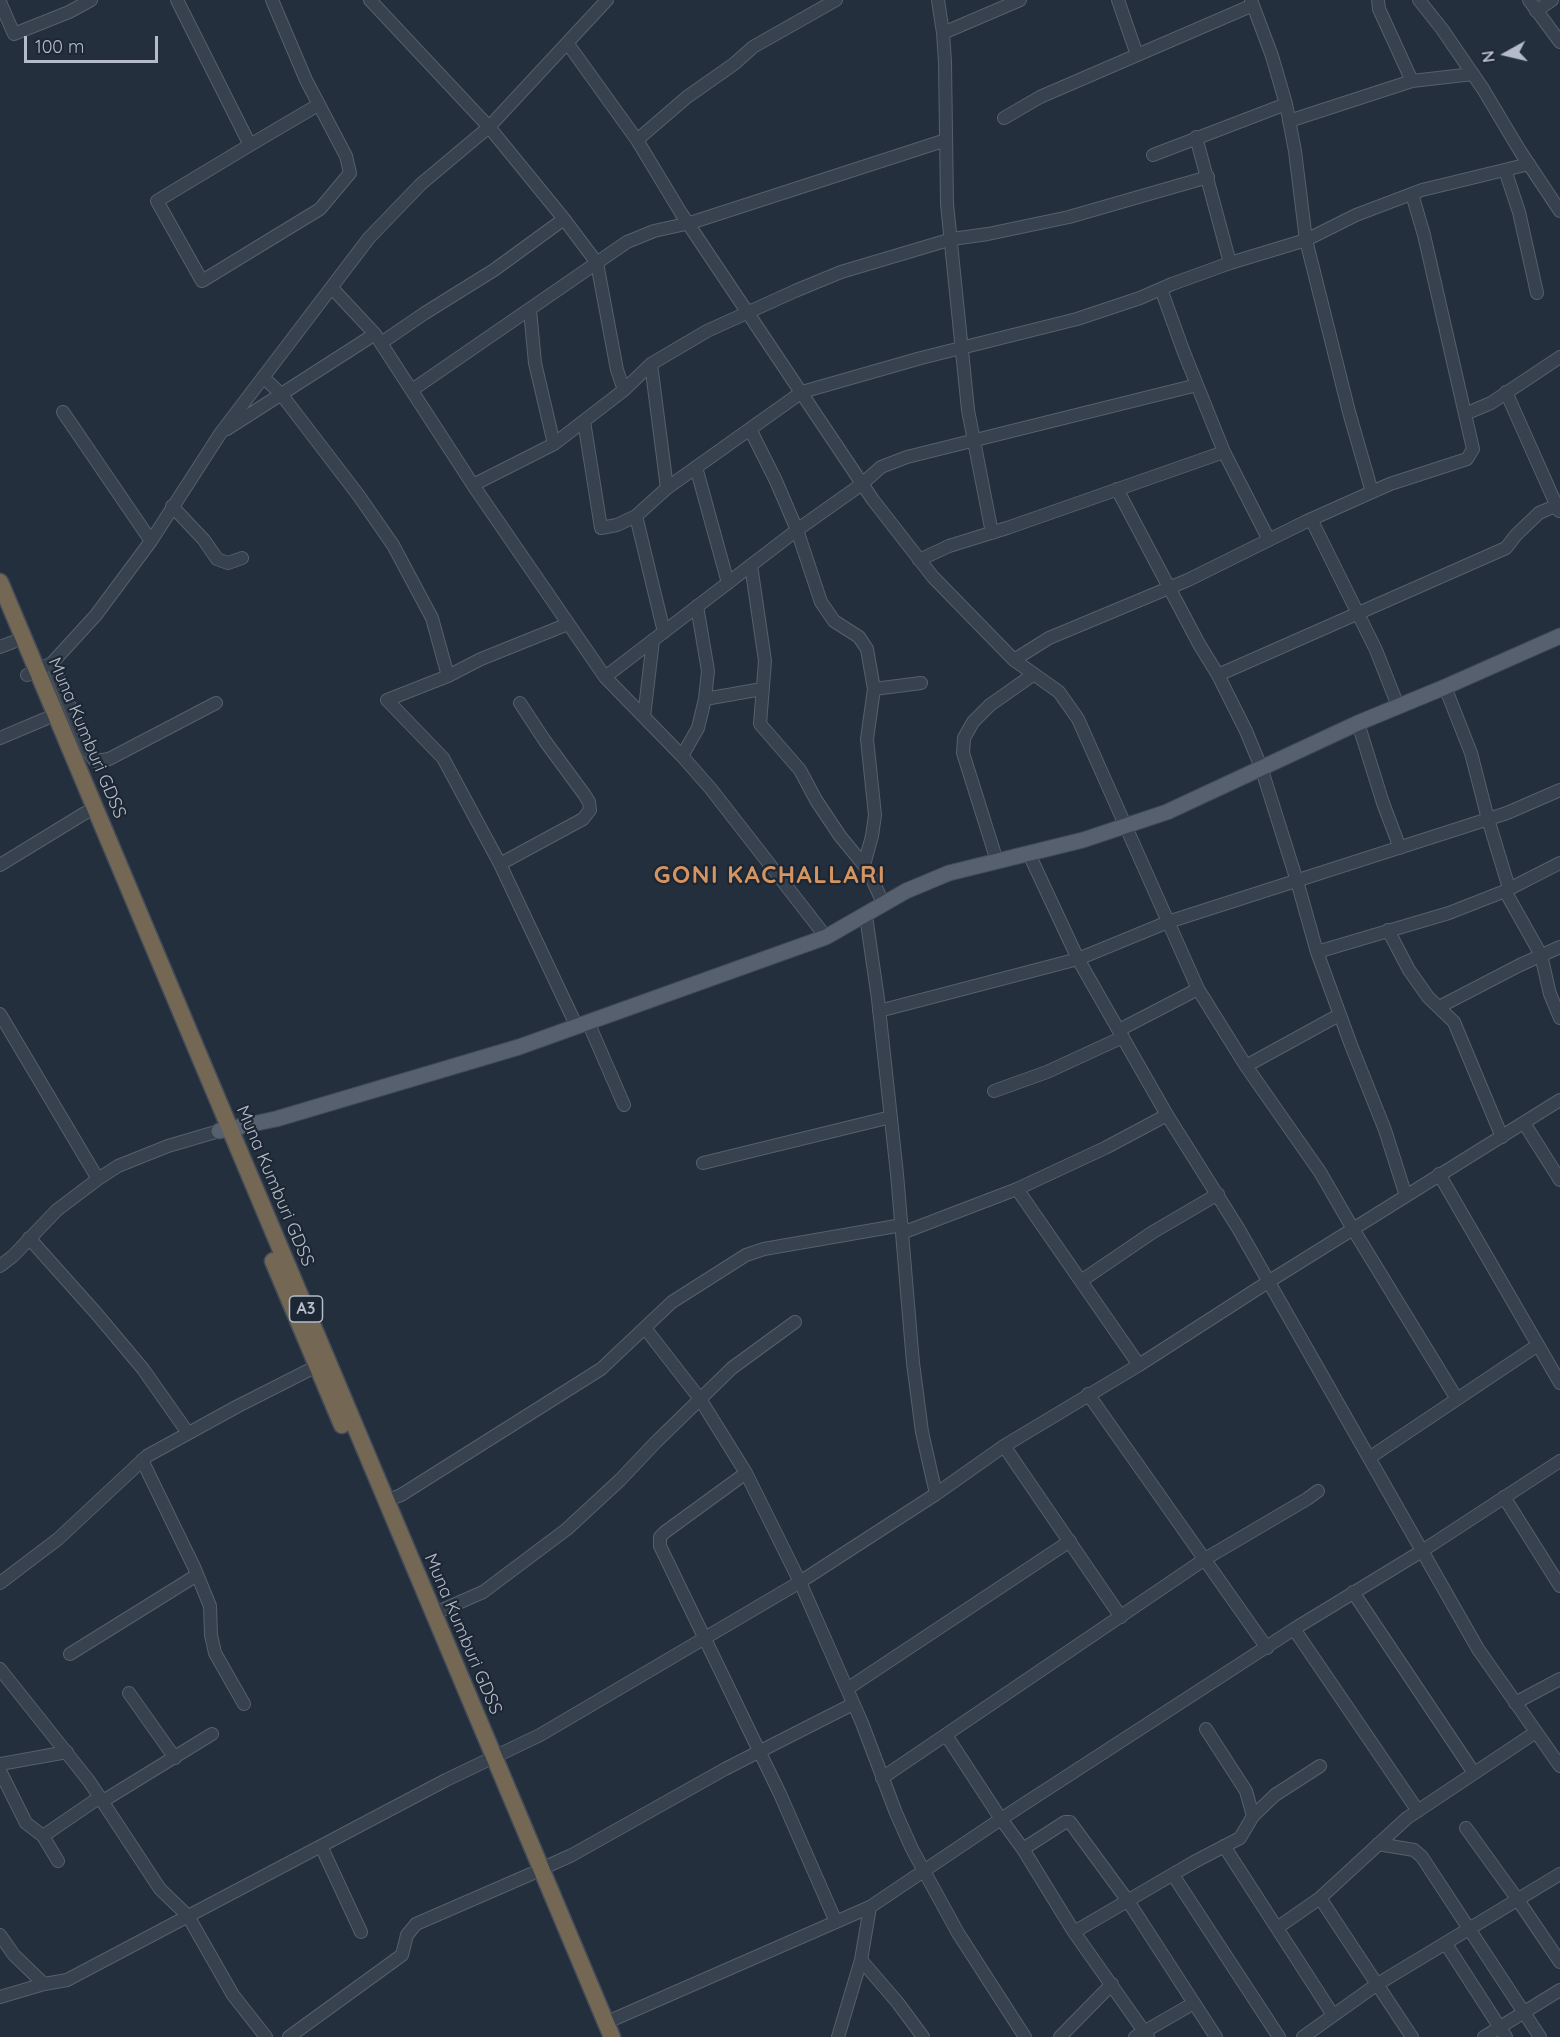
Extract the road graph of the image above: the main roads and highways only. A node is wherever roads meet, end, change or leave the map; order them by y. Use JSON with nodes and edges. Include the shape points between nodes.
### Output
{"nodes":[{"id":1,"x":0,"y":582,"type":"edge"},
{"id":2,"x":0,"y":610,"type":"edge"},
{"id":3,"x":1560,"y":636,"type":"edge"},
{"id":4,"x":7,"y":644,"type":"edge"},
{"id":5,"x":39,"y":670,"type":"junction"},
{"id":6,"x":224,"y":1129,"type":"junction"},
{"id":7,"x":490,"y":1760,"type":"junction"},
{"id":8,"x":606,"y":2032,"type":"edge"}],
"edges":[{"from":1,"to":5,"type":"highway","name":"Muna Kumburi GDSS","number":"A3"},
{"from":2,"to":4,"type":"highway","name":"Muna Kumburi GDSS","number":"A3"},
{"from":3,"to":6,"type":"main road","via":[[1358,723],[1167,812],[1083,840],[949,873],[883,903],[826,937],[519,1047],[276,1119]]},
{"from":4,"to":5,"type":"highway","name":"Muna Kumburi GDSS","number":"A3"},
{"from":5,"to":6,"type":"highway","name":"Muna Kumburi GDSS","number":"A3"},
{"from":5,"to":6,"type":"highway","name":"Muna Kumburi GDSS","number":"A3","via":[[45,719]]},
{"from":6,"to":7,"type":"highway","name":"Muna Kumburi GDSS","number":"A3","via":[[386,1501]]},
{"from":6,"to":7,"type":"highway","name":"Muna Kumburi GDSS","number":"A3","via":[[317,1366]]},
{"from":7,"to":8,"type":"highway","name":"Muna Kumburi GDSS","number":"A3"}]}
